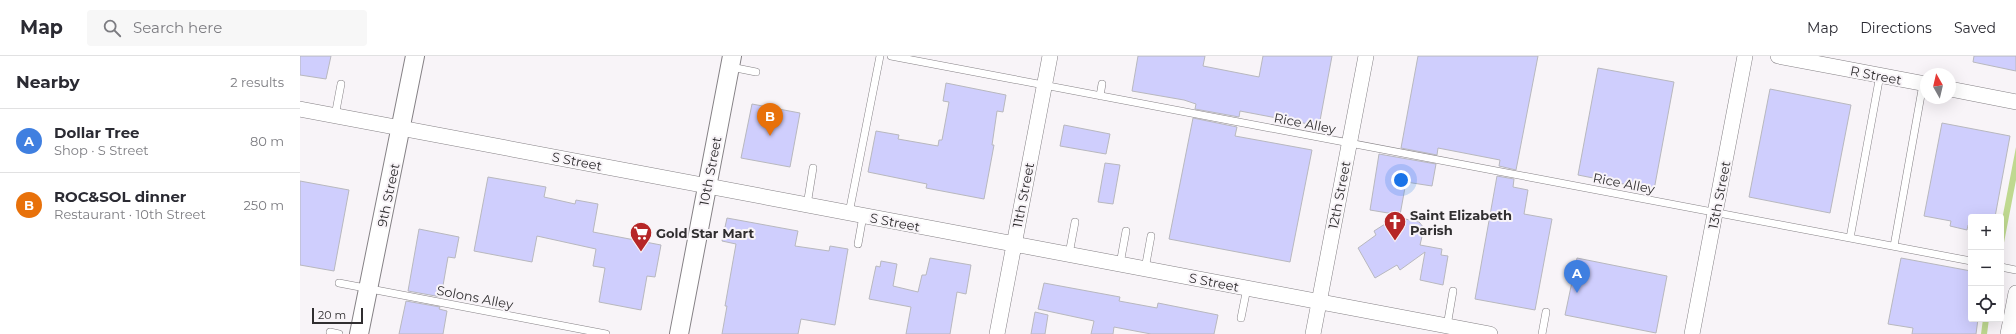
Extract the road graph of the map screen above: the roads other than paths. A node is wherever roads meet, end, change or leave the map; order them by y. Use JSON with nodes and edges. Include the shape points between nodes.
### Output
{"nodes":[{"id":1,"x":415,"y":56,"type":"edge"},
{"id":2,"x":880,"y":56,"type":"edge"},
{"id":3,"x":891,"y":56,"type":"edge"},
{"id":4,"x":1050,"y":56,"type":"edge"},
{"id":5,"x":1366,"y":56,"type":"edge"},
{"id":6,"x":1745,"y":56,"type":"edge"},
{"id":7,"x":1778,"y":56,"type":"edge"},
{"id":8,"x":914,"y":58,"type":"edge"},
{"id":9,"x":731,"y":62,"type":"edge"},
{"id":10,"x":756,"y":72,"type":"dead end"},
{"id":11,"x":1880,"y":76,"type":"junction"},
{"id":12,"x":1920,"y":83,"type":"edge"},
{"id":13,"x":341,"y":84,"type":"dead end"},
{"id":14,"x":1102,"y":84,"type":"dead end"},
{"id":15,"x":1045,"y":85,"type":"junction"},
{"id":16,"x":1956,"y":90,"type":"edge"},
{"id":17,"x":1100,"y":96,"type":"junction"},
{"id":18,"x":2016,"y":102,"type":"edge"},
{"id":19,"x":1920,"y":104,"type":"edge"},
{"id":20,"x":300,"y":110,"type":"edge"},
{"id":21,"x":335,"y":116,"type":"junction"},
{"id":22,"x":401,"y":128,"type":"junction"},
{"id":23,"x":1349,"y":143,"type":"junction"},
{"id":24,"x":813,"y":168,"type":"dead end"},
{"id":25,"x":707,"y":186,"type":"junction"},
{"id":26,"x":807,"y":205,"type":"junction"},
{"id":27,"x":1715,"y":213,"type":"junction"},
{"id":28,"x":856,"y":214,"type":"junction"},
{"id":29,"x":1075,"y":222,"type":"dead end"},
{"id":30,"x":1126,"y":231,"type":"dead end"},
{"id":31,"x":1151,"y":236,"type":"dead end"},
{"id":32,"x":1850,"y":238,"type":"junction"},
{"id":33,"x":858,"y":244,"type":"dead end"},
{"id":34,"x":1014,"y":244,"type":"junction"},
{"id":35,"x":1894,"y":246,"type":"junction"},
{"id":36,"x":1069,"y":254,"type":"junction"},
{"id":37,"x":1968,"y":260,"type":"edge"},
{"id":38,"x":1120,"y":264,"type":"junction"},
{"id":39,"x":2004,"y":268,"type":"edge"},
{"id":40,"x":1145,"y":269,"type":"junction"},
{"id":41,"x":2016,"y":270,"type":"edge"},
{"id":42,"x":339,"y":284,"type":"dead end"},
{"id":43,"x":368,"y":288,"type":"junction"},
{"id":44,"x":1247,"y":288,"type":"junction"},
{"id":45,"x":1453,"y":291,"type":"dead end"},
{"id":46,"x":2016,"y":293,"type":"edge"},
{"id":47,"x":1319,"y":302,"type":"junction"},
{"id":48,"x":1546,"y":312,"type":"dead end"},
{"id":49,"x":1241,"y":318,"type":"dead end"},
{"id":50,"x":1447,"y":326,"type":"junction"},
{"id":51,"x":330,"y":332,"type":"dead end"},
{"id":52,"x":339,"y":334,"type":"edge"},
{"id":53,"x":359,"y":334,"type":"edge"},
{"id":54,"x":606,"y":334,"type":"edge"},
{"id":55,"x":679,"y":334,"type":"edge"},
{"id":56,"x":997,"y":334,"type":"edge"},
{"id":57,"x":1313,"y":334,"type":"edge"},
{"id":58,"x":1490,"y":334,"type":"edge"},
{"id":59,"x":1542,"y":334,"type":"edge"},
{"id":60,"x":1692,"y":334,"type":"edge"},
{"id":61,"x":2008,"y":334,"type":"edge"}],
"edges":[{"from":1,"to":22,"type":"street","name":"9th Street"},
{"from":2,"to":28,"type":"lane"},
{"from":3,"to":8,"type":"lane","name":"Rice Alley"},
{"from":4,"to":15,"type":"street","name":"11th Street"},
{"from":5,"to":23,"type":"street","name":"12th Street"},
{"from":6,"to":27,"type":"street","name":"13th Street"},
{"from":7,"to":11,"type":"street","name":"R Street"},
{"from":8,"to":15,"type":"lane","name":"Rice Alley"},
{"from":9,"to":10,"type":"lane"},
{"from":9,"to":25,"type":"street","name":"10th Street"},
{"from":11,"to":12,"type":"street","name":"R Street"},
{"from":11,"to":32,"type":"lane"},
{"from":13,"to":21,"type":"lane"},
{"from":14,"to":17,"type":"lane"},
{"from":15,"to":17,"type":"lane","name":"Rice Alley"},
{"from":15,"to":34,"type":"street","name":"11th Street"},
{"from":16,"to":18,"type":"street"},
{"from":17,"to":23,"type":"lane","name":"Rice Alley"},
{"from":19,"to":35,"type":"lane"},
{"from":20,"to":21,"type":"street","name":"S Street"},
{"from":21,"to":22,"type":"street","name":"S Street"},
{"from":22,"to":25,"type":"street","name":"S Street"},
{"from":22,"to":43,"type":"street","name":"9th Street"},
{"from":23,"to":27,"type":"lane","name":"Rice Alley"},
{"from":23,"to":47,"type":"street","name":"12th Street"},
{"from":24,"to":26,"type":"lane"},
{"from":25,"to":26,"type":"street","name":"S Street"},
{"from":25,"to":55,"type":"street","name":"10th Street"},
{"from":26,"to":28,"type":"street","name":"S Street"},
{"from":27,"to":32,"type":"lane","name":"Rice Alley"},
{"from":27,"to":60,"type":"street","name":"13th Street"},
{"from":28,"to":33,"type":"lane"},
{"from":28,"to":34,"type":"street","name":"S Street"},
{"from":29,"to":36,"type":"lane"},
{"from":30,"to":38,"type":"lane"},
{"from":31,"to":40,"type":"lane"},
{"from":32,"to":35,"type":"lane","name":"Rice Alley"},
{"from":34,"to":36,"type":"street","name":"S Street"},
{"from":34,"to":56,"type":"street","name":"11th Street"},
{"from":35,"to":37,"type":"lane","name":"Rice Alley"},
{"from":36,"to":38,"type":"street","name":"S Street"},
{"from":38,"to":40,"type":"street","name":"S Street"},
{"from":39,"to":41,"type":"lane"},
{"from":40,"to":44,"type":"street","name":"S Street"},
{"from":42,"to":43,"type":"lane","name":"Solons Alley"},
{"from":43,"to":53,"type":"street","name":"9th Street"},
{"from":43,"to":54,"type":"lane","name":"Solons Alley"},
{"from":44,"to":47,"type":"street","name":"S Street"},
{"from":44,"to":49,"type":"lane"},
{"from":45,"to":50,"type":"lane"},
{"from":46,"to":61,"type":"street"},
{"from":47,"to":50,"type":"street","name":"S Street"},
{"from":47,"to":57,"type":"street","name":"12th Street"},
{"from":48,"to":59,"type":"lane"},
{"from":50,"to":58,"type":"street","name":"S Street"},
{"from":51,"to":52,"type":"lane"}]}
